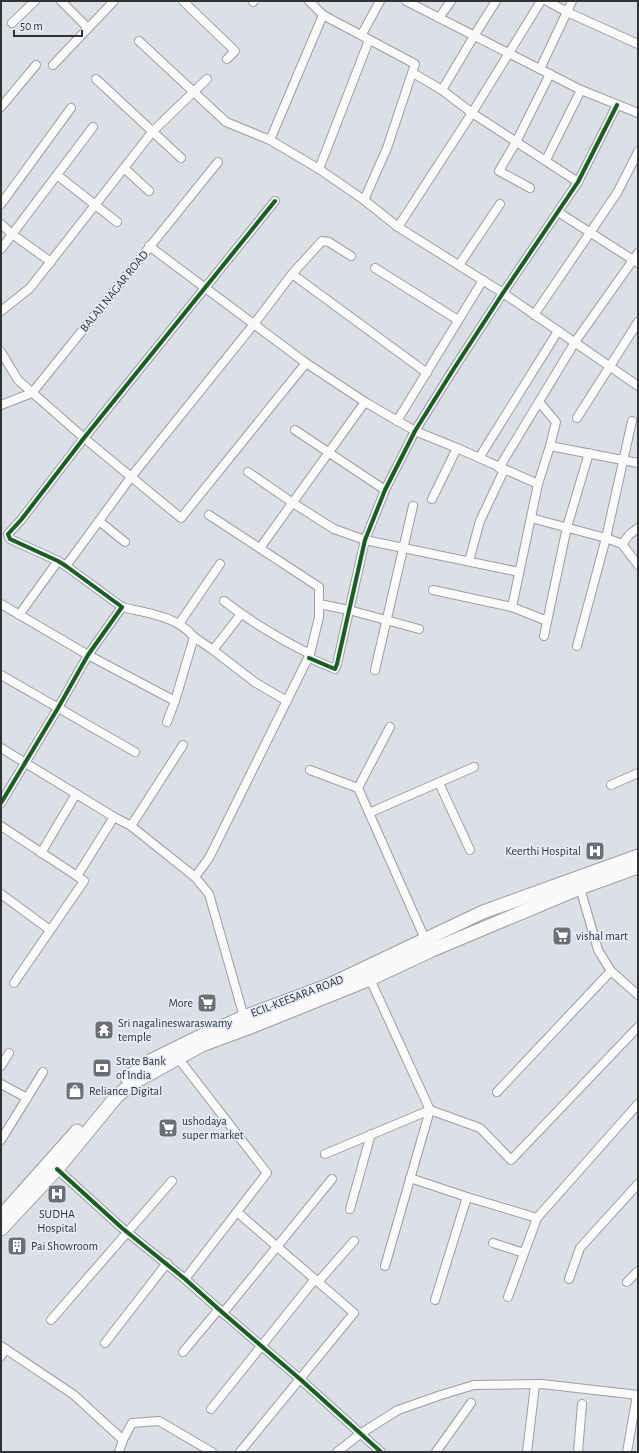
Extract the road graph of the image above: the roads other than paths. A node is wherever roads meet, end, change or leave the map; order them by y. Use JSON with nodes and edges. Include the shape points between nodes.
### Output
{"nodes":[{"id":1,"x":36,"y":1,"type":"edge"},
{"id":2,"x":61,"y":1,"type":"edge"},
{"id":3,"x":114,"y":1,"type":"edge"},
{"id":4,"x":183,"y":1,"type":"edge"},
{"id":5,"x":309,"y":1,"type":"edge"},
{"id":6,"x":380,"y":1,"type":"edge"},
{"id":7,"x":407,"y":1,"type":"edge"},
{"id":8,"x":451,"y":1,"type":"edge"},
{"id":9,"x":496,"y":1,"type":"edge"},
{"id":10,"x":541,"y":1,"type":"edge"},
{"id":11,"x":547,"y":1,"type":"edge"},
{"id":12,"x":572,"y":1,"type":"edge"},
{"id":13,"x":567,"y":12,"type":"junction"},
{"id":14,"x":323,"y":15,"type":"junction"},
{"id":15,"x":439,"y":18,"type":"junction"},
{"id":16,"x":12,"y":24,"type":"dead end"},
{"id":17,"x":88,"y":28,"type":"junction"},
{"id":18,"x":474,"y":36,"type":"junction"},
{"id":19,"x":365,"y":37,"type":"junction"},
{"id":20,"x":139,"y":41,"type":"dead end"},
{"id":21,"x":638,"y":44,"type":"edge"},
{"id":22,"x":508,"y":53,"type":"junction"},
{"id":23,"x":227,"y":59,"type":"dead end"},
{"id":24,"x":36,"y":65,"type":"dead end"},
{"id":25,"x":53,"y":65,"type":"dead end"},
{"id":26,"x":540,"y":69,"type":"junction"},
{"id":27,"x":412,"y":73,"type":"junction"},
{"id":28,"x":550,"y":74,"type":"junction"},
{"id":29,"x":96,"y":79,"type":"dead end"},
{"id":30,"x":208,"y":79,"type":"dead end"},
{"id":31,"x":442,"y":90,"type":"junction"},
{"id":32,"x":581,"y":90,"type":"junction"},
{"id":33,"x":195,"y":92,"type":"junction"},
{"id":34,"x":617,"y":105,"type":"junction"},
{"id":35,"x":1,"y":107,"type":"edge"},
{"id":36,"x":71,"y":108,"type":"dead end"},
{"id":37,"x":472,"y":113,"type":"junction"},
{"id":38,"x":638,"y":113,"type":"edge"},
{"id":39,"x":92,"y":127,"type":"dead end"},
{"id":40,"x":153,"y":131,"type":"junction"},
{"id":41,"x":270,"y":140,"type":"junction"},
{"id":42,"x":516,"y":142,"type":"junction"},
{"id":43,"x":638,"y":152,"type":"edge"},
{"id":44,"x":181,"y":158,"type":"dead end"},
{"id":45,"x":546,"y":160,"type":"junction"},
{"id":46,"x":218,"y":162,"type":"dead end"},
{"id":47,"x":124,"y":168,"type":"junction"},
{"id":48,"x":319,"y":169,"type":"junction"},
{"id":49,"x":57,"y":175,"type":"junction"},
{"id":50,"x":578,"y":182,"type":"junction"},
{"id":51,"x":530,"y":188,"type":"dead end"},
{"id":52,"x":149,"y":191,"type":"dead end"},
{"id":53,"x":364,"y":200,"type":"junction"},
{"id":54,"x":275,"y":201,"type":"dead end"},
{"id":55,"x":1,"y":204,"type":"edge"},
{"id":56,"x":500,"y":204,"type":"dead end"},
{"id":57,"x":94,"y":205,"type":"junction"},
{"id":58,"x":558,"y":212,"type":"junction"},
{"id":59,"x":117,"y":222,"type":"dead end"},
{"id":60,"x":1,"y":224,"type":"edge"},
{"id":61,"x":398,"y":227,"type":"junction"},
{"id":62,"x":590,"y":232,"type":"junction"},
{"id":63,"x":12,"y":234,"type":"junction"},
{"id":64,"x":149,"y":246,"type":"junction"},
{"id":65,"x":1,"y":249,"type":"edge"},
{"id":66,"x":351,"y":256,"type":"dead end"},
{"id":67,"x":637,"y":259,"type":"edge"},
{"id":68,"x":51,"y":262,"type":"junction"},
{"id":69,"x":460,"y":265,"type":"junction"},
{"id":70,"x":375,"y":268,"type":"dead end"},
{"id":71,"x":292,"y":274,"type":"junction"},
{"id":72,"x":483,"y":280,"type":"junction"},
{"id":73,"x":205,"y":288,"type":"junction"},
{"id":74,"x":503,"y":293,"type":"junction"},
{"id":75,"x":1,"y":311,"type":"edge"},
{"id":76,"x":534,"y":315,"type":"junction"},
{"id":77,"x":458,"y":320,"type":"junction"},
{"id":78,"x":638,"y":322,"type":"edge"},
{"id":79,"x":254,"y":324,"type":"junction"},
{"id":80,"x":558,"y":331,"type":"junction"},
{"id":81,"x":575,"y":342,"type":"junction"},
{"id":82,"x":1,"y":352,"type":"edge"},
{"id":83,"x":306,"y":363,"type":"junction"},
{"id":84,"x":609,"y":366,"type":"junction"},
{"id":85,"x":427,"y":373,"type":"junction"},
{"id":86,"x":638,"y":386,"type":"edge"},
{"id":87,"x":32,"y":393,"type":"junction"},
{"id":88,"x":365,"y":402,"type":"junction"},
{"id":89,"x":539,"y":402,"type":"junction"},
{"id":90,"x":1,"y":405,"type":"edge"},
{"id":91,"x":577,"y":418,"type":"dead end"},
{"id":92,"x":397,"y":421,"type":"junction"},
{"id":93,"x":632,"y":421,"type":"dead end"},
{"id":94,"x":296,"y":430,"type":"dead end"},
{"id":95,"x":415,"y":432,"type":"junction"},
{"id":96,"x":84,"y":438,"type":"junction"},
{"id":97,"x":550,"y":446,"type":"junction"},
{"id":98,"x":457,"y":448,"type":"junction"},
{"id":99,"x":329,"y":453,"type":"junction"},
{"id":100,"x":589,"y":453,"type":"junction"},
{"id":101,"x":479,"y":458,"type":"junction"},
{"id":102,"x":624,"y":460,"type":"junction"},
{"id":103,"x":638,"y":463,"type":"edge"},
{"id":104,"x":501,"y":469,"type":"junction"},
{"id":105,"x":248,"y":472,"type":"dead end"},
{"id":106,"x":131,"y":477,"type":"junction"},
{"id":107,"x":538,"y":484,"type":"junction"},
{"id":108,"x":385,"y":490,"type":"junction"},
{"id":109,"x":432,"y":499,"type":"dead end"},
{"id":110,"x":292,"y":503,"type":"junction"},
{"id":111,"x":413,"y":506,"type":"dead end"},
{"id":112,"x":208,"y":515,"type":"dead end"},
{"id":113,"x":531,"y":518,"type":"junction"},
{"id":114,"x":99,"y":521,"type":"junction"},
{"id":115,"x":567,"y":527,"type":"junction"},
{"id":116,"x":638,"y":528,"type":"edge"},
{"id":117,"x":606,"y":538,"type":"junction"},
{"id":118,"x":365,"y":540,"type":"junction"},
{"id":119,"x":125,"y":542,"type":"dead end"},
{"id":120,"x":622,"y":544,"type":"junction"},
{"id":121,"x":260,"y":548,"type":"junction"},
{"id":122,"x":402,"y":548,"type":"junction"},
{"id":123,"x":58,"y":561,"type":"junction"},
{"id":124,"x":469,"y":561,"type":"junction"},
{"id":125,"x":220,"y":564,"type":"dead end"},
{"id":126,"x":638,"y":565,"type":"edge"},
{"id":127,"x":66,"y":566,"type":"junction"},
{"id":128,"x":520,"y":572,"type":"junction"},
{"id":129,"x":433,"y":590,"type":"dead end"},
{"id":130,"x":224,"y":601,"type":"dead end"},
{"id":131,"x":1,"y":604,"type":"edge"},
{"id":132,"x":319,"y":604,"type":"junction"},
{"id":133,"x":122,"y":607,"type":"junction"},
{"id":134,"x":512,"y":608,"type":"junction"},
{"id":135,"x":349,"y":610,"type":"junction"},
{"id":136,"x":241,"y":614,"type":"junction"},
{"id":137,"x":19,"y":615,"type":"junction"},
{"id":138,"x":386,"y":621,"type":"junction"},
{"id":139,"x":547,"y":621,"type":"junction"},
{"id":140,"x":179,"y":624,"type":"junction"},
{"id":141,"x":419,"y":629,"type":"dead end"},
{"id":142,"x":544,"y":636,"type":"dead end"},
{"id":143,"x":194,"y":637,"type":"junction"},
{"id":144,"x":577,"y":646,"type":"dead end"},
{"id":145,"x":213,"y":650,"type":"junction"},
{"id":146,"x":88,"y":655,"type":"junction"},
{"id":147,"x":309,"y":656,"type":"junction"},
{"id":148,"x":375,"y":670,"type":"dead end"},
{"id":149,"x":1,"y":675,"type":"edge"},
{"id":150,"x":175,"y":701,"type":"junction"},
{"id":151,"x":287,"y":701,"type":"junction"},
{"id":152,"x":58,"y":708,"type":"junction"},
{"id":153,"x":167,"y":722,"type":"dead end"},
{"id":154,"x":390,"y":727,"type":"dead end"},
{"id":155,"x":183,"y":745,"type":"dead end"},
{"id":156,"x":1,"y":748,"type":"edge"},
{"id":157,"x":135,"y":752,"type":"dead end"},
{"id":158,"x":25,"y":762,"type":"junction"},
{"id":159,"x":474,"y":768,"type":"dead end"},
{"id":160,"x":310,"y":770,"type":"dead end"},
{"id":161,"x":638,"y":773,"type":"edge"},
{"id":162,"x":439,"y":783,"type":"junction"},
{"id":163,"x":610,"y":785,"type":"dead end"},
{"id":164,"x":358,"y":788,"type":"junction"},
{"id":165,"x":76,"y":794,"type":"junction"},
{"id":166,"x":1,"y":803,"type":"edge"},
{"id":167,"x":369,"y":813,"type":"junction"},
{"id":168,"x":114,"y":817,"type":"junction"},
{"id":169,"x":1,"y":826,"type":"edge"},
{"id":170,"x":132,"y":826,"type":"junction"},
{"id":171,"x":470,"y":850,"type":"dead end"},
{"id":172,"x":42,"y":853,"type":"junction"},
{"id":173,"x":638,"y":856,"type":"edge"},
{"id":174,"x":638,"y":867,"type":"edge"},
{"id":175,"x":77,"y":876,"type":"junction"},
{"id":176,"x":195,"y":877,"type":"junction"},
{"id":177,"x":580,"y":888,"type":"junction"},
{"id":178,"x":1,"y":894,"type":"edge"},
{"id":179,"x":50,"y":930,"type":"junction"},
{"id":180,"x":425,"y":939,"type":"junction"},
{"id":181,"x":611,"y":970,"type":"junction"},
{"id":182,"x":370,"y":979,"type":"junction"},
{"id":183,"x":14,"y":983,"type":"dead end"},
{"id":184,"x":638,"y":995,"type":"edge"},
{"id":185,"x":313,"y":996,"type":"junction"},
{"id":186,"x":244,"y":1017,"type":"junction"},
{"id":187,"x":638,"y":1027,"type":"edge"},
{"id":188,"x":9,"y":1053,"type":"dead end"},
{"id":189,"x":178,"y":1058,"type":"junction"},
{"id":190,"x":1,"y":1066,"type":"edge"},
{"id":191,"x":43,"y":1072,"type":"dead end"},
{"id":192,"x":1,"y":1084,"type":"edge"},
{"id":193,"x":497,"y":1092,"type":"dead end"},
{"id":194,"x":27,"y":1098,"type":"junction"},
{"id":195,"x":638,"y":1104,"type":"edge"},
{"id":196,"x":430,"y":1110,"type":"junction"},
{"id":197,"x":371,"y":1134,"type":"junction"},
{"id":198,"x":1,"y":1140,"type":"edge"},
{"id":199,"x":324,"y":1154,"type":"dead end"},
{"id":200,"x":57,"y":1169,"type":"junction"},
{"id":201,"x":410,"y":1178,"type":"junction"},
{"id":202,"x":332,"y":1179,"type":"dead end"},
{"id":203,"x":172,"y":1180,"type":"dead end"},
{"id":204,"x":638,"y":1184,"type":"edge"},
{"id":205,"x":467,"y":1197,"type":"junction"},
{"id":206,"x":350,"y":1209,"type":"dead end"},
{"id":207,"x":237,"y":1212,"type":"junction"},
{"id":208,"x":7,"y":1213,"type":"edge"},
{"id":209,"x":537,"y":1218,"type":"junction"},
{"id":210,"x":1,"y":1229,"type":"edge"},
{"id":211,"x":127,"y":1232,"type":"junction"},
{"id":212,"x":354,"y":1241,"type":"dead end"},
{"id":213,"x":493,"y":1243,"type":"dead end"},
{"id":214,"x":277,"y":1246,"type":"junction"},
{"id":215,"x":524,"y":1253,"type":"junction"},
{"id":216,"x":167,"y":1263,"type":"junction"},
{"id":217,"x":385,"y":1266,"type":"dead end"},
{"id":218,"x":638,"y":1271,"type":"edge"},
{"id":219,"x":185,"y":1278,"type":"junction"},
{"id":220,"x":569,"y":1279,"type":"dead end"},
{"id":221,"x":316,"y":1281,"type":"junction"},
{"id":222,"x":627,"y":1282,"type":"dead end"},
{"id":223,"x":508,"y":1297,"type":"dead end"},
{"id":224,"x":435,"y":1300,"type":"dead end"},
{"id":225,"x":221,"y":1311,"type":"junction"},
{"id":226,"x":51,"y":1320,"type":"dead end"},
{"id":227,"x":105,"y":1342,"type":"dead end"},
{"id":228,"x":261,"y":1346,"type":"junction"},
{"id":229,"x":4,"y":1347,"type":"edge"},
{"id":230,"x":183,"y":1352,"type":"dead end"},
{"id":231,"x":1,"y":1356,"type":"edge"},
{"id":232,"x":300,"y":1379,"type":"junction"},
{"id":233,"x":534,"y":1384,"type":"junction"},
{"id":234,"x":638,"y":1395,"type":"edge"},
{"id":235,"x":471,"y":1403,"type":"dead end"},
{"id":236,"x":582,"y":1404,"type":"dead end"},
{"id":237,"x":211,"y":1409,"type":"dead end"},
{"id":238,"x":360,"y":1434,"type":"junction"},
{"id":239,"x":123,"y":1440,"type":"junction"},
{"id":240,"x":119,"y":1452,"type":"edge"},
{"id":241,"x":212,"y":1452,"type":"edge"},
{"id":242,"x":240,"y":1452,"type":"edge"},
{"id":243,"x":337,"y":1452,"type":"edge"},
{"id":244,"x":381,"y":1452,"type":"edge"},
{"id":245,"x":436,"y":1452,"type":"edge"},
{"id":246,"x":527,"y":1452,"type":"edge"},
{"id":247,"x":578,"y":1452,"type":"edge"},
{"id":248,"x":627,"y":1452,"type":"edge"}],
"edges":[{"from":1,"to":16,"type":"street"},
{"from":2,"to":17,"type":"street"},
{"from":3,"to":17,"type":"street"},
{"from":4,"to":23,"type":"street","via":[[235,51]]},
{"from":5,"to":14,"type":"street"},
{"from":6,"to":19,"type":"street"},
{"from":7,"to":15,"type":"street"},
{"from":8,"to":15,"type":"street"},
{"from":9,"to":18,"type":"street"},
{"from":10,"to":22,"type":"street"},
{"from":11,"to":13,"type":"street"},
{"from":12,"to":13,"type":"street"},
{"from":13,"to":21,"type":"street"},
{"from":13,"to":26,"type":"street"},
{"from":14,"to":19,"type":"street"},
{"from":14,"to":41,"type":"street"},
{"from":15,"to":18,"type":"street"},
{"from":17,"to":25,"type":"street"},
{"from":18,"to":22,"type":"street"},
{"from":18,"to":31,"type":"street"},
{"from":19,"to":27,"type":"street","via":[[416,64]]},
{"from":19,"to":48,"type":"street"},
{"from":20,"to":33,"type":"street"},
{"from":22,"to":26,"type":"street"},
{"from":22,"to":37,"type":"street"},
{"from":24,"to":35,"type":"street"},
{"from":26,"to":28,"type":"street"},
{"from":27,"to":31,"type":"street"},
{"from":27,"to":53,"type":"street","via":[[388,148]]},
{"from":28,"to":32,"type":"street"},
{"from":28,"to":42,"type":"street"},
{"from":29,"to":40,"type":"street"},
{"from":30,"to":33,"type":"street"},
{"from":31,"to":37,"type":"street"},
{"from":32,"to":34,"type":"street"},
{"from":32,"to":45,"type":"street"},
{"from":33,"to":40,"type":"street"},
{"from":33,"to":41,"type":"street","via":[[226,122]]},
{"from":34,"to":38,"type":"street"},
{"from":34,"to":50,"type":"street"},
{"from":36,"to":55,"type":"street"},
{"from":37,"to":42,"type":"street"},
{"from":37,"to":61,"type":"street"},
{"from":39,"to":49,"type":"street"},
{"from":40,"to":44,"type":"street"},
{"from":40,"to":47,"type":"street"},
{"from":41,"to":48,"type":"street"},
{"from":42,"to":45,"type":"street"},
{"from":42,"to":51,"type":"street","via":[[499,171]]},
{"from":43,"to":62,"type":"street","via":[[617,193]]},
{"from":45,"to":50,"type":"street"},
{"from":46,"to":64,"type":"street","name":"BALAJI NAGAR ROAD"},
{"from":47,"to":52,"type":"street"},
{"from":47,"to":57,"type":"street"},
{"from":48,"to":53,"type":"street"},
{"from":49,"to":57,"type":"street"},
{"from":49,"to":63,"type":"street"},
{"from":50,"to":58,"type":"street"},
{"from":53,"to":61,"type":"street"},
{"from":54,"to":73,"type":"street"},
{"from":56,"to":69,"type":"street"},
{"from":57,"to":59,"type":"street"},
{"from":57,"to":68,"type":"street"},
{"from":58,"to":62,"type":"street"},
{"from":58,"to":74,"type":"street"},
{"from":60,"to":63,"type":"street"},
{"from":61,"to":69,"type":"street"},
{"from":62,"to":67,"type":"street"},
{"from":62,"to":76,"type":"street"},
{"from":63,"to":65,"type":"street"},
{"from":63,"to":68,"type":"street"},
{"from":64,"to":73,"type":"street"},
{"from":64,"to":87,"type":"street","name":"BALAJI NAGAR ROAD"},
{"from":66,"to":71,"type":"street","via":[[329,242],[322,241]]},
{"from":67,"to":81,"type":"street"},
{"from":68,"to":75,"type":"street","via":[[30,288]]},
{"from":69,"to":72,"type":"street"},
{"from":70,"to":77,"type":"street"},
{"from":71,"to":79,"type":"street"},
{"from":71,"to":85,"type":"street"},
{"from":72,"to":74,"type":"street"},
{"from":72,"to":77,"type":"street"},
{"from":73,"to":79,"type":"street"},
{"from":73,"to":96,"type":"street"},
{"from":74,"to":76,"type":"street"},
{"from":74,"to":95,"type":"street"},
{"from":76,"to":80,"type":"street"},
{"from":77,"to":85,"type":"street"},
{"from":78,"to":84,"type":"street"},
{"from":79,"to":83,"type":"street"},
{"from":79,"to":106,"type":"street"},
{"from":80,"to":81,"type":"street"},
{"from":80,"to":101,"type":"street"},
{"from":81,"to":84,"type":"street"},
{"from":81,"to":89,"type":"street"},
{"from":82,"to":87,"type":"street","via":[[18,380]]},
{"from":83,"to":88,"type":"street"},
{"from":83,"to":106,"type":"street","via":[[181,518]]},
{"from":84,"to":86,"type":"street"},
{"from":84,"to":91,"type":"street"},
{"from":85,"to":92,"type":"street"},
{"from":87,"to":90,"type":"street"},
{"from":87,"to":96,"type":"street"},
{"from":88,"to":92,"type":"street"},
{"from":88,"to":99,"type":"street"},
{"from":89,"to":97,"type":"street","via":[[556,422]]},
{"from":89,"to":104,"type":"street"},
{"from":92,"to":95,"type":"street"},
{"from":93,"to":102,"type":"street"},
{"from":94,"to":99,"type":"street"},
{"from":95,"to":98,"type":"street"},
{"from":95,"to":108,"type":"street"},
{"from":96,"to":106,"type":"street"},
{"from":96,"to":123,"type":"street","via":[[8,534],[10,539]]},
{"from":97,"to":100,"type":"street"},
{"from":97,"to":107,"type":"street"},
{"from":98,"to":101,"type":"street"},
{"from":98,"to":109,"type":"street"},
{"from":99,"to":108,"type":"street"},
{"from":99,"to":110,"type":"street"},
{"from":100,"to":102,"type":"street"},
{"from":100,"to":115,"type":"street"},
{"from":101,"to":104,"type":"street"},
{"from":102,"to":103,"type":"street"},
{"from":102,"to":117,"type":"street"},
{"from":104,"to":107,"type":"street"},
{"from":104,"to":124,"type":"street","via":[[480,521]]},
{"from":105,"to":110,"type":"street"},
{"from":106,"to":114,"type":"street"},
{"from":107,"to":113,"type":"street"},
{"from":108,"to":118,"type":"street"},
{"from":110,"to":118,"type":"street","via":[[334,529]]},
{"from":110,"to":121,"type":"street"},
{"from":111,"to":122,"type":"street"},
{"from":112,"to":121,"type":"street"},
{"from":113,"to":115,"type":"street"},
{"from":113,"to":128,"type":"street"},
{"from":114,"to":119,"type":"street"},
{"from":114,"to":127,"type":"street"},
{"from":115,"to":117,"type":"street"},
{"from":115,"to":139,"type":"street"},
{"from":116,"to":120,"type":"street"},
{"from":117,"to":120,"type":"street"},
{"from":117,"to":144,"type":"street"},
{"from":118,"to":122,"type":"street"},
{"from":118,"to":135,"type":"street"},
{"from":120,"to":126,"type":"street"},
{"from":121,"to":132,"type":"street","via":[[319,587]]},
{"from":122,"to":124,"type":"street"},
{"from":122,"to":138,"type":"street"},
{"from":123,"to":127,"type":"street"},
{"from":123,"to":137,"type":"street"},
{"from":124,"to":128,"type":"street"},
{"from":125,"to":140,"type":"street"},
{"from":127,"to":133,"type":"street"},
{"from":128,"to":134,"type":"street"},
{"from":129,"to":134,"type":"street"},
{"from":130,"to":136,"type":"street"},
{"from":131,"to":137,"type":"street"},
{"from":132,"to":135,"type":"street"},
{"from":132,"to":147,"type":"street","via":[[319,617]]},
{"from":133,"to":140,"type":"street","via":[[166,618]]},
{"from":133,"to":146,"type":"street"},
{"from":134,"to":139,"type":"street"},
{"from":135,"to":138,"type":"street"},
{"from":135,"to":147,"type":"street","via":[[335,668]]},
{"from":136,"to":145,"type":"street"},
{"from":136,"to":147,"type":"street"},
{"from":137,"to":146,"type":"street"},
{"from":138,"to":141,"type":"street"},
{"from":138,"to":148,"type":"street"},
{"from":139,"to":142,"type":"street"},
{"from":140,"to":143,"type":"street","via":[[188,629]]},
{"from":143,"to":145,"type":"street"},
{"from":143,"to":150,"type":"street"},
{"from":145,"to":151,"type":"street","via":[[256,683]]},
{"from":146,"to":150,"type":"street"},
{"from":146,"to":152,"type":"street"},
{"from":147,"to":151,"type":"street"},
{"from":149,"to":152,"type":"street"},
{"from":150,"to":153,"type":"street"},
{"from":151,"to":176,"type":"street","via":[[209,858]]},
{"from":152,"to":157,"type":"street"},
{"from":152,"to":158,"type":"street"},
{"from":154,"to":164,"type":"street"},
{"from":155,"to":170,"type":"street"},
{"from":156,"to":158,"type":"street"},
{"from":158,"to":165,"type":"street"},
{"from":158,"to":166,"type":"street"},
{"from":159,"to":162,"type":"street"},
{"from":160,"to":164,"type":"street"},
{"from":161,"to":163,"type":"street"},
{"from":162,"to":167,"type":"street"},
{"from":162,"to":171,"type":"street"},
{"from":164,"to":167,"type":"street"},
{"from":165,"to":168,"type":"street"},
{"from":165,"to":172,"type":"street"},
{"from":167,"to":180,"type":"street"},
{"from":168,"to":170,"type":"street"},
{"from":168,"to":175,"type":"street"},
{"from":169,"to":172,"type":"street"},
{"from":170,"to":176,"type":"street"},
{"from":172,"to":175,"type":"street"},
{"from":173,"to":180,"type":"main road","name":"ECIL-KEESARA ROAD","via":[[483,912]]},
{"from":174,"to":177,"type":"main road","name":"ECIL-KEESARA ROAD"},
{"from":175,"to":179,"type":"street","via":[[84,881]]},
{"from":176,"to":186,"type":"street","via":[[209,894]]},
{"from":177,"to":181,"type":"street","via":[[598,950]]},
{"from":177,"to":182,"type":"main road","name":"ECIL-KEESARA ROAD"},
{"from":178,"to":179,"type":"street"},
{"from":179,"to":183,"type":"street"},
{"from":180,"to":185,"type":"main road","name":"ECIL-KEESARA ROAD","via":[[329,985]]},
{"from":181,"to":184,"type":"street"},
{"from":181,"to":193,"type":"street"},
{"from":182,"to":185,"type":"main road","name":"ECIL-KEESARA ROAD"},
{"from":182,"to":196,"type":"street"},
{"from":185,"to":186,"type":"main road","name":"ECIL-KEESARA ROAD"},
{"from":185,"to":189,"type":"main road","name":"ECIL-KEESARA ROAD"},
{"from":186,"to":208,"type":"main road","name":"ECIL-KEESARA ROAD","via":[[152,1060],[112,1088]]},
{"from":187,"to":196,"type":"street","via":[[511,1160],[480,1128]]},
{"from":188,"to":190,"type":"street"},
{"from":189,"to":200,"type":"main road","name":"ECIL-KEESARA ROAD","via":[[133,1083],[117,1096]]},
{"from":189,"to":207,"type":"street","via":[[266,1174]]},
{"from":191,"to":194,"type":"street"},
{"from":192,"to":194,"type":"street"},
{"from":194,"to":198,"type":"street"},
{"from":195,"to":209,"type":"street"},
{"from":196,"to":197,"type":"street"},
{"from":196,"to":201,"type":"street"},
{"from":197,"to":199,"type":"street"},
{"from":197,"to":206,"type":"street"},
{"from":200,"to":208,"type":"main road","name":"ECIL-KEESARA ROAD"},
{"from":200,"to":211,"type":"street"},
{"from":201,"to":205,"type":"street"},
{"from":201,"to":217,"type":"street"},
{"from":202,"to":214,"type":"street"},
{"from":203,"to":211,"type":"street"},
{"from":204,"to":220,"type":"street","via":[[580,1248]]},
{"from":205,"to":209,"type":"street"},
{"from":205,"to":224,"type":"street"},
{"from":207,"to":214,"type":"street"},
{"from":207,"to":219,"type":"street"},
{"from":208,"to":210,"type":"main road"},
{"from":209,"to":215,"type":"street"},
{"from":211,"to":216,"type":"street"},
{"from":211,"to":226,"type":"street"},
{"from":212,"to":221,"type":"street"},
{"from":213,"to":215,"type":"street"},
{"from":214,"to":221,"type":"street"},
{"from":214,"to":225,"type":"street"},
{"from":215,"to":223,"type":"street"},
{"from":216,"to":219,"type":"street"},
{"from":216,"to":227,"type":"street"},
{"from":218,"to":222,"type":"street"},
{"from":219,"to":225,"type":"street"},
{"from":221,"to":228,"type":"street"},
{"from":221,"to":232,"type":"street","via":[[354,1313]]},
{"from":225,"to":228,"type":"street"},
{"from":225,"to":230,"type":"street"},
{"from":228,"to":232,"type":"street"},
{"from":228,"to":237,"type":"street"},
{"from":229,"to":231,"type":"street"},
{"from":229,"to":239,"type":"street","via":[[74,1395]]},
{"from":232,"to":238,"type":"street"},
{"from":232,"to":242,"type":"street"},
{"from":233,"to":234,"type":"street"},
{"from":233,"to":238,"type":"street","via":[[474,1385],[398,1410]]},
{"from":233,"to":246,"type":"street"},
{"from":234,"to":248,"type":"street"},
{"from":235,"to":245,"type":"street"},
{"from":236,"to":247,"type":"street"},
{"from":238,"to":243,"type":"street"},
{"from":238,"to":244,"type":"street"},
{"from":239,"to":240,"type":"street"},
{"from":239,"to":241,"type":"street","via":[[132,1423],[158,1421]]}]}
